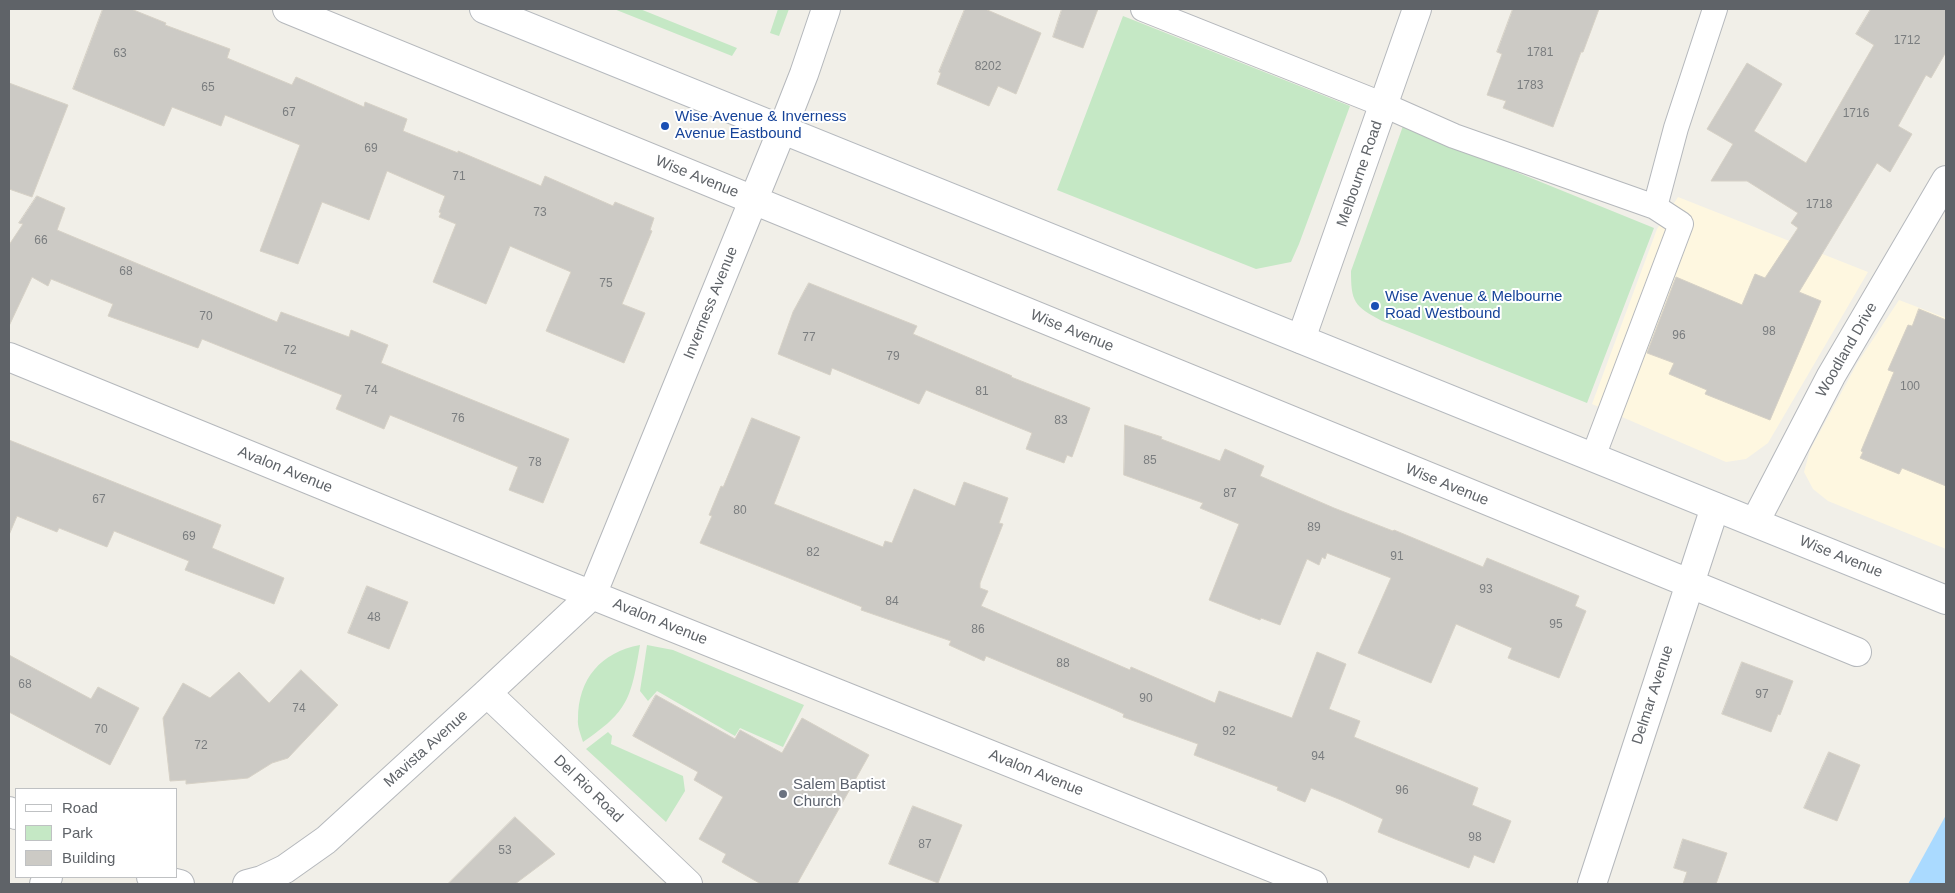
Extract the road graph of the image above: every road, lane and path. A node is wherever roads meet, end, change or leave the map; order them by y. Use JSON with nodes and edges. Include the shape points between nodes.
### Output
{"nodes":[{"id":1,"x":287,"y":9,"type":"edge"},
{"id":2,"x":484,"y":9,"type":"edge"},
{"id":3,"x":826,"y":9,"type":"edge"},
{"id":4,"x":1143,"y":9,"type":"edge"},
{"id":5,"x":1417,"y":9,"type":"edge"},
{"id":6,"x":1715,"y":9,"type":"edge"},
{"id":7,"x":1384,"y":105,"type":"junction"},
{"id":8,"x":782,"y":130,"type":"junction"},
{"id":9,"x":1946,"y":180,"type":"edge"},
{"id":10,"x":753,"y":200,"type":"junction"},
{"id":11,"x":1654,"y":208,"type":"junction"},
{"id":12,"x":1302,"y":340,"type":"junction"},
{"id":13,"x":9,"y":357,"type":"edge"},
{"id":14,"x":1593,"y":457,"type":"junction"},
{"id":15,"x":1715,"y":506,"type":"junction"},
{"id":16,"x":1755,"y":522,"type":"junction"},
{"id":17,"x":1690,"y":584,"type":"junction"},
{"id":18,"x":592,"y":595,"type":"junction"},
{"id":19,"x":1946,"y":600,"type":"edge"},
{"id":20,"x":1857,"y":652,"type":"dead end"},
{"id":21,"x":488,"y":693,"type":"junction"},
{"id":22,"x":155,"y":878,"type":"edge"},
{"id":23,"x":180,"y":884,"type":"edge"},
{"id":24,"x":247,"y":884,"type":"edge"},
{"id":25,"x":688,"y":884,"type":"edge"},
{"id":26,"x":1313,"y":884,"type":"edge"},
{"id":27,"x":1592,"y":884,"type":"edge"}],
"edges":[{"from":1,"to":10,"type":"street","name":"Wise Avenue"},
{"from":2,"to":8,"type":"street","name":"Wise Avenue"},
{"from":3,"to":8,"type":"street","name":"Inverness Avenue"},
{"from":4,"to":7,"type":"lane"},
{"from":5,"to":7,"type":"street","name":"Melbourne Road"},
{"from":6,"to":11,"type":"lane"},
{"from":7,"to":11,"type":"lane","via":[[1454,136]]},
{"from":7,"to":12,"type":"street","name":"Melbourne Road"},
{"from":8,"to":10,"type":"street","name":"Inverness Avenue"},
{"from":8,"to":12,"type":"street","name":"Wise Avenue"},
{"from":9,"to":16,"type":"street","name":"Woodland Drive","via":[[1831,376]]},
{"from":10,"to":17,"type":"street","name":"Wise Avenue"},
{"from":10,"to":18,"type":"street","name":"Inverness Avenue"},
{"from":11,"to":14,"type":"lane","via":[[1681,224]]},
{"from":12,"to":14,"type":"street","name":"Wise Avenue"},
{"from":13,"to":18,"type":"street","name":"Avalon Avenue"},
{"from":14,"to":15,"type":"street","name":"Wise Avenue"},
{"from":15,"to":16,"type":"street","name":"Wise Avenue"},
{"from":15,"to":17,"type":"street","name":"Delmar Avenue"},
{"from":16,"to":19,"type":"street","name":"Wise Avenue"},
{"from":17,"to":20,"type":"street","name":"Wise Avenue"},
{"from":17,"to":27,"type":"street","name":"Delmar Avenue"},
{"from":18,"to":21,"type":"street","name":"Mavista Avenue"},
{"from":18,"to":26,"type":"street","name":"Avalon Avenue"},
{"from":21,"to":24,"type":"street","name":"Mavista Avenue","via":[[326,840],[285,869]]},
{"from":21,"to":25,"type":"street","name":"Del Rio Road"},
{"from":22,"to":23,"type":"street"}]}
